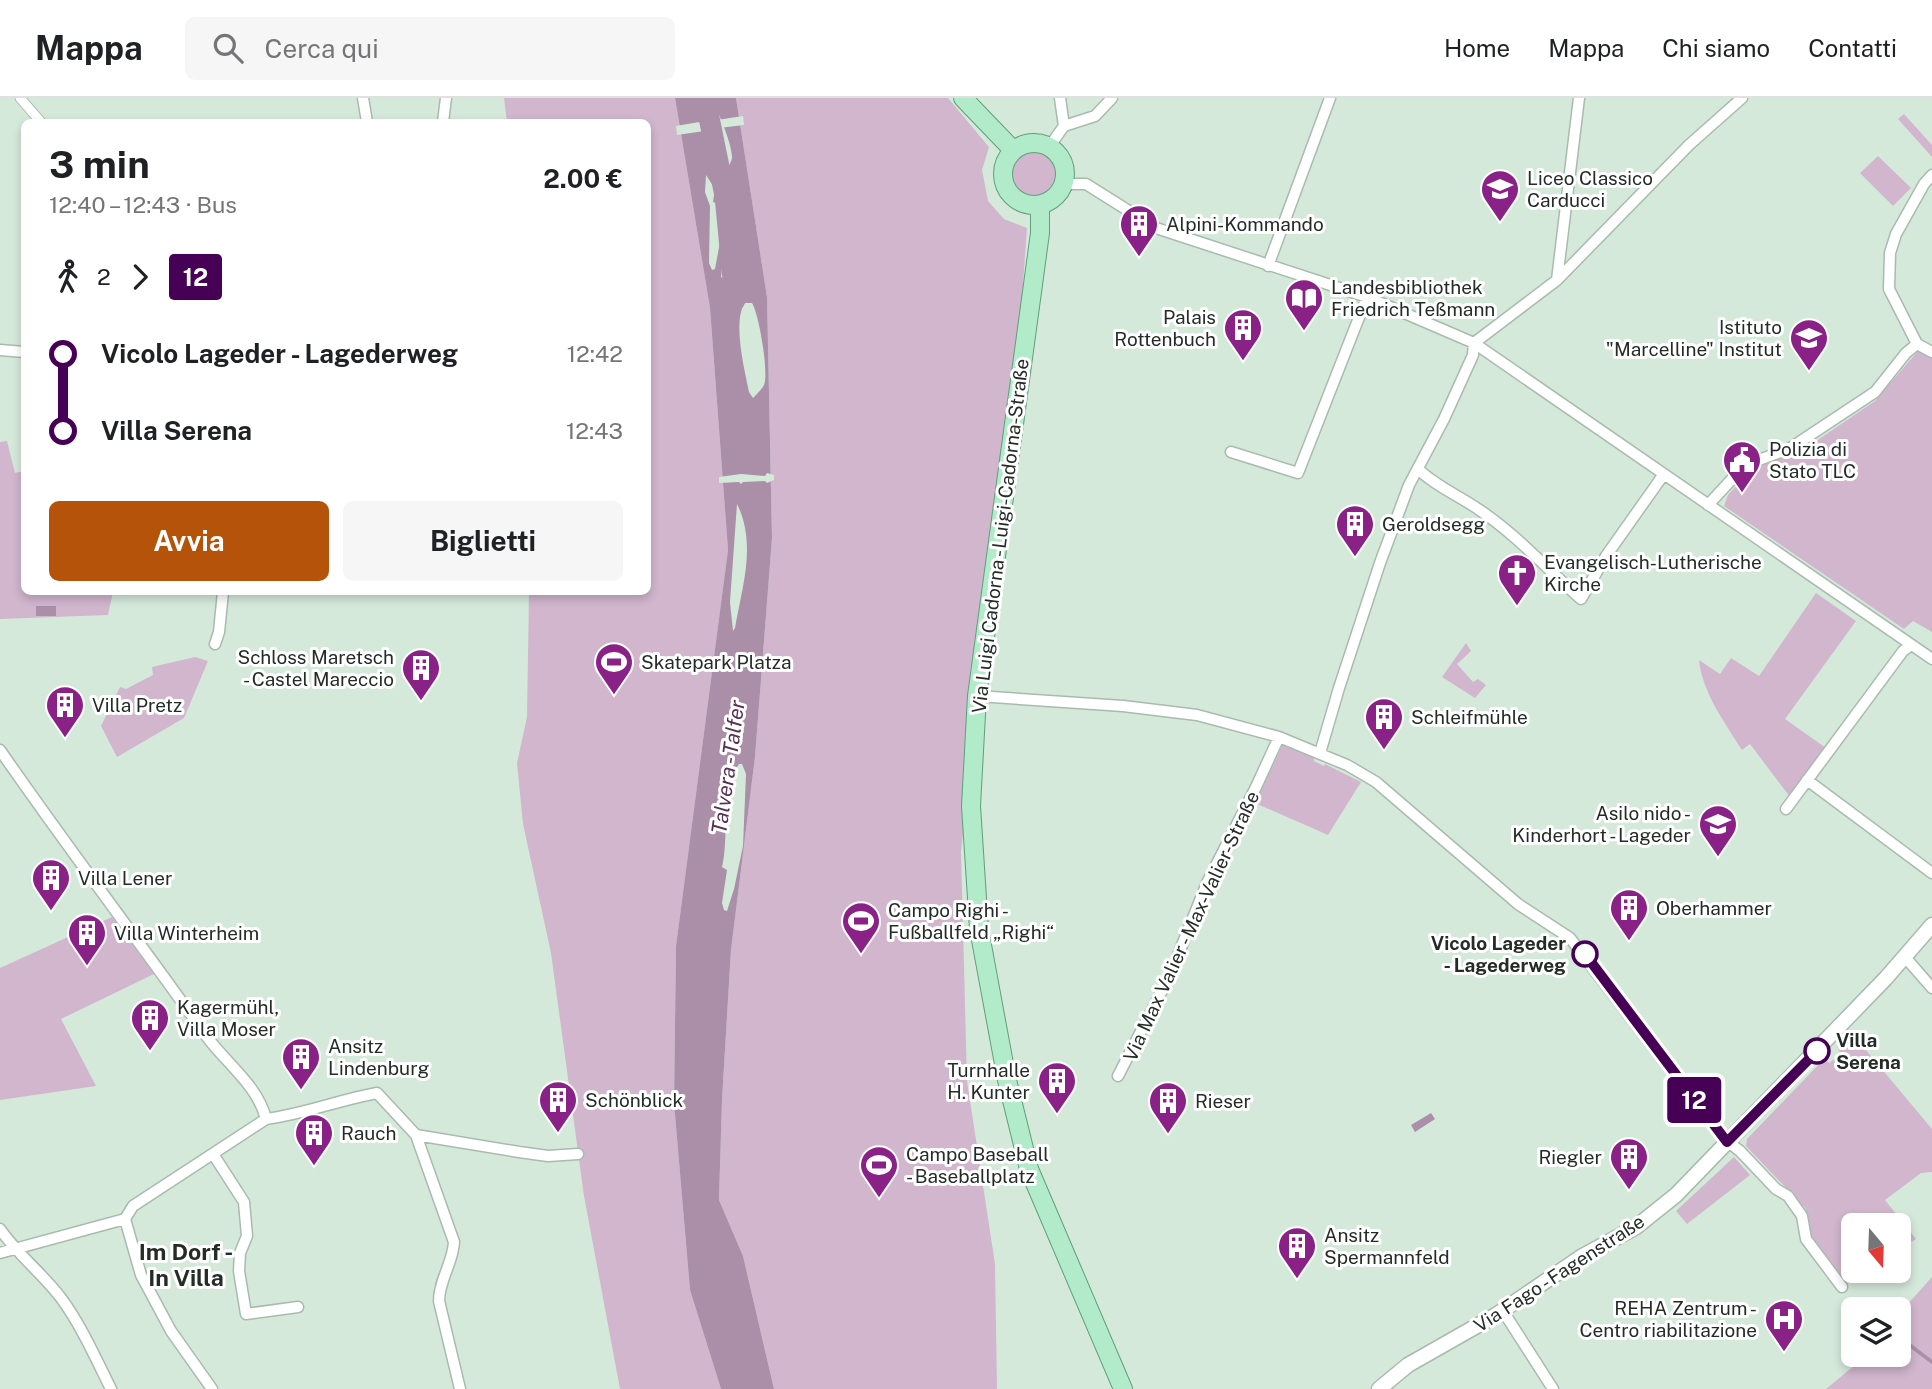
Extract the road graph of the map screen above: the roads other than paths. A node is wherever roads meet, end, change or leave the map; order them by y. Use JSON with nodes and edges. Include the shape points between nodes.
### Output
{"nodes":[{"id":1,"x":20,"y":98,"type":"edge"},
{"id":2,"x":363,"y":98,"type":"edge"},
{"id":3,"x":446,"y":98,"type":"edge"},
{"id":4,"x":963,"y":98,"type":"edge"},
{"id":5,"x":1060,"y":98,"type":"edge"},
{"id":6,"x":1112,"y":98,"type":"edge"},
{"id":7,"x":1330,"y":98,"type":"edge"},
{"id":8,"x":1579,"y":98,"type":"edge"},
{"id":9,"x":1742,"y":98,"type":"edge"},
{"id":10,"x":38,"y":119,"type":"edge"},
{"id":11,"x":366,"y":119,"type":"edge"},
{"id":12,"x":443,"y":119,"type":"edge"},
{"id":13,"x":1064,"y":127,"type":"junction"},
{"id":14,"x":1049,"y":147,"type":"junction"},
{"id":15,"x":1013,"y":150,"type":"junction"},
{"id":16,"x":1932,"y":175,"type":"edge"},
{"id":17,"x":1064,"y":184,"type":"junction"},
{"id":18,"x":1040,"y":205,"type":"junction"},
{"id":19,"x":1268,"y":266,"type":"junction"},
{"id":20,"x":1557,"y":281,"type":"junction"},
{"id":21,"x":1367,"y":297,"type":"junction"},
{"id":22,"x":1474,"y":343,"type":"junction"},
{"id":23,"x":1917,"y":344,"type":"junction"},
{"id":24,"x":0,"y":350,"type":"edge"},
{"id":25,"x":21,"y":352,"type":"edge"},
{"id":26,"x":1932,"y":352,"type":"edge"},
{"id":27,"x":1231,"y":452,"type":"dead end"},
{"id":28,"x":1419,"y":470,"type":"junction"},
{"id":29,"x":1664,"y":474,"type":"junction"},
{"id":30,"x":1708,"y":505,"type":"junction"},
{"id":31,"x":223,"y":595,"type":"edge"},
{"id":32,"x":215,"y":644,"type":"dead end"},
{"id":33,"x":1911,"y":645,"type":"junction"},
{"id":34,"x":1932,"y":659,"type":"edge"},
{"id":35,"x":977,"y":696,"type":"junction"},
{"id":36,"x":1279,"y":737,"type":"junction"},
{"id":37,"x":0,"y":750,"type":"edge"},
{"id":38,"x":1320,"y":753,"type":"junction"},
{"id":39,"x":1807,"y":780,"type":"junction"},
{"id":40,"x":1786,"y":809,"type":"dead end"},
{"id":41,"x":1932,"y":873,"type":"edge"},
{"id":42,"x":1932,"y":925,"type":"edge"},
{"id":43,"x":1905,"y":957,"type":"junction"},
{"id":44,"x":1932,"y":988,"type":"edge"},
{"id":45,"x":1118,"y":1076,"type":"dead end"},
{"id":46,"x":266,"y":1119,"type":"junction"},
{"id":47,"x":416,"y":1135,"type":"junction"},
{"id":48,"x":1727,"y":1142,"type":"junction"},
{"id":49,"x":213,"y":1154,"type":"junction"},
{"id":50,"x":578,"y":1154,"type":"dead end"},
{"id":51,"x":125,"y":1219,"type":"junction"},
{"id":52,"x":0,"y":1229,"type":"edge"},
{"id":53,"x":13,"y":1248,"type":"junction"},
{"id":54,"x":0,"y":1253,"type":"edge"},
{"id":55,"x":1842,"y":1287,"type":"dead end"},
{"id":56,"x":298,"y":1307,"type":"dead end"},
{"id":57,"x":1503,"y":1311,"type":"junction"},
{"id":58,"x":111,"y":1389,"type":"edge"},
{"id":59,"x":212,"y":1389,"type":"edge"},
{"id":60,"x":460,"y":1389,"type":"edge"},
{"id":61,"x":1123,"y":1389,"type":"edge"},
{"id":62,"x":1379,"y":1389,"type":"edge"},
{"id":63,"x":1553,"y":1389,"type":"edge"}],
"edges":[{"from":1,"to":10,"type":"street"},
{"from":2,"to":11,"type":"street"},
{"from":3,"to":12,"type":"street"},
{"from":4,"to":15,"type":"main road"},
{"from":5,"to":13,"type":"street"},
{"from":6,"to":13,"type":"street","via":[[1095,116]]},
{"from":7,"to":19,"type":"street"},
{"from":8,"to":20,"type":"street"},
{"from":9,"to":20,"type":"street","via":[[1689,145]]},
{"from":13,"to":14,"type":"street"},
{"from":14,"to":15,"type":"main road","via":[[1032,143]]},
{"from":14,"to":17,"type":"main road","via":[[1063,164]]},
{"from":15,"to":18,"type":"main road","via":[[1002,173],[1005,187],[1020,203]]},
{"from":16,"to":23,"type":"street","via":[[1896,234],[1890,253],[1889,289]]},
{"from":17,"to":18,"type":"main road","via":[[1057,196]]},
{"from":17,"to":19,"type":"street","via":[[1086,184],[1156,228]]},
{"from":18,"to":35,"type":"main road","name":"Via Luigi Cadorna - Luigi-Cadorna-Straße","via":[[1040,233]]},
{"from":19,"to":21,"type":"street"},
{"from":20,"to":22,"type":"street"},
{"from":21,"to":22,"type":"street"},
{"from":21,"to":27,"type":"street","via":[[1298,473]]},
{"from":22,"to":28,"type":"street","via":[[1474,355]]},
{"from":22,"to":29,"type":"street"},
{"from":23,"to":26,"type":"street"},
{"from":23,"to":30,"type":"street","via":[[1875,392],[1789,449],[1745,466]]},
{"from":24,"to":25,"type":"street"},
{"from":28,"to":29,"type":"street","via":[[1501,527],[1581,599],[1606,555]]},
{"from":28,"to":38,"type":"street","via":[[1380,563]]},
{"from":29,"to":30,"type":"street"},
{"from":30,"to":33,"type":"street"},
{"from":31,"to":32,"type":"street"},
{"from":33,"to":34,"type":"street"},
{"from":33,"to":39,"type":"street"},
{"from":35,"to":36,"type":"street","via":[[1183,713]]},
{"from":35,"to":61,"type":"main road","name":"Via Luigi Cadorna - Luigi-Cadorna-Straße","via":[[971,806],[979,929],[1007,1080],[1029,1169]]},
{"from":36,"to":38,"type":"street"},
{"from":36,"to":45,"type":"street","name":"Via Max Valier - Max-Valier-Straße","via":[[1207,883],[1170,975]]},
{"from":37,"to":46,"type":"street","via":[[209,1040],[256,1095]]},
{"from":38,"to":48,"type":"street","via":[[1376,782],[1518,904],[1570,938]]},
{"from":39,"to":40,"type":"street"},
{"from":39,"to":41,"type":"street"},
{"from":42,"to":43,"type":"street","name":"Via Fago - Fagenstraße"},
{"from":43,"to":44,"type":"street"},
{"from":43,"to":48,"type":"street","name":"Via Fago - Fagenstraße"},
{"from":46,"to":47,"type":"street","via":[[377,1093]]},
{"from":46,"to":49,"type":"street"},
{"from":47,"to":50,"type":"street","via":[[548,1156]]},
{"from":47,"to":60,"type":"street","via":[[454,1242],[439,1301]]},
{"from":48,"to":55,"type":"street","via":[[1788,1196],[1802,1216],[1806,1239]]},
{"from":48,"to":57,"type":"street","name":"Via Fago - Fagenstraße","via":[[1676,1195],[1636,1227],[1572,1263]]},
{"from":49,"to":51,"type":"street","via":[[133,1206]]},
{"from":49,"to":56,"type":"street","via":[[244,1202],[247,1236],[239,1271],[246,1314]]},
{"from":51,"to":53,"type":"street"},
{"from":51,"to":59,"type":"street","via":[[141,1275],[171,1332]]},
{"from":52,"to":53,"type":"street"},
{"from":53,"to":54,"type":"street"},
{"from":53,"to":58,"type":"street","via":[[62,1300]]},
{"from":57,"to":62,"type":"street","name":"Via Fago - Fagenstraße","via":[[1408,1365]]},
{"from":57,"to":63,"type":"street"}]}
